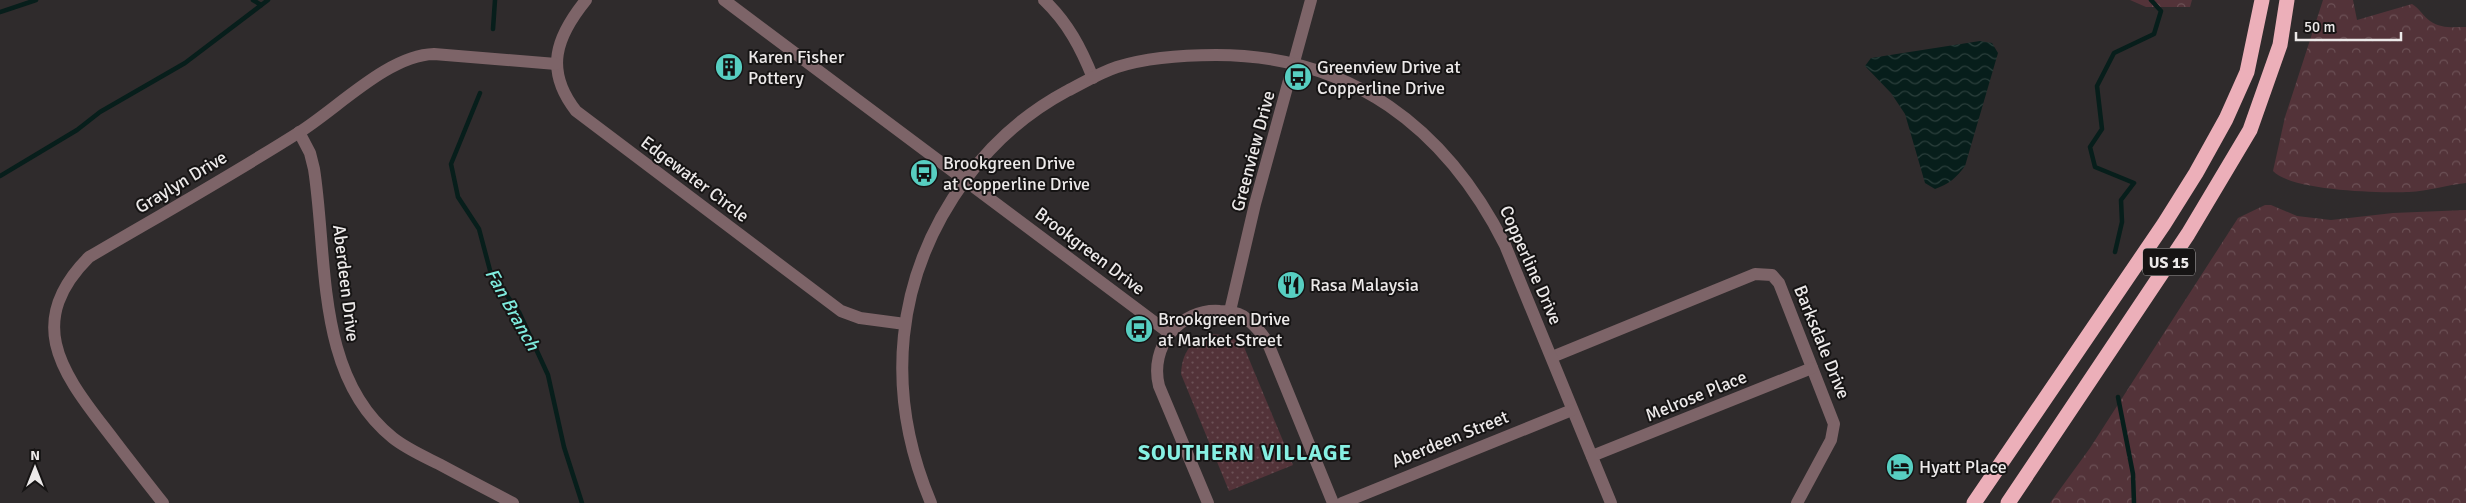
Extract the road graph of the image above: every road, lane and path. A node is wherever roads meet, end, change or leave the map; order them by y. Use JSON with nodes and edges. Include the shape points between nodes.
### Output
{"nodes":[{"id":1,"x":586,"y":0,"type":"edge"},
{"id":2,"x":724,"y":0,"type":"edge"},
{"id":3,"x":1044,"y":0,"type":"edge"},
{"id":4,"x":1311,"y":0,"type":"edge"},
{"id":5,"x":2262,"y":0,"type":"edge"},
{"id":6,"x":2287,"y":0,"type":"edge"},
{"id":7,"x":556,"y":64,"type":"junction"},
{"id":8,"x":1295,"y":64,"type":"junction"},
{"id":9,"x":1093,"y":78,"type":"junction"},
{"id":10,"x":299,"y":132,"type":"junction"},
{"id":11,"x":965,"y":180,"type":"junction"},
{"id":12,"x":1230,"y":311,"type":"junction"},
{"id":13,"x":905,"y":324,"type":"junction"},
{"id":14,"x":1169,"y":333,"type":"junction"},
{"id":15,"x":1552,"y":357,"type":"junction"},
{"id":16,"x":1812,"y":368,"type":"junction"},
{"id":17,"x":1572,"y":410,"type":"junction"},
{"id":18,"x":1592,"y":456,"type":"junction"},
{"id":19,"x":163,"y":503,"type":"edge"},
{"id":20,"x":513,"y":503,"type":"edge"},
{"id":21,"x":931,"y":503,"type":"edge"},
{"id":22,"x":1208,"y":503,"type":"edge"},
{"id":23,"x":1333,"y":503,"type":"edge"},
{"id":24,"x":1342,"y":503,"type":"edge"},
{"id":25,"x":1611,"y":503,"type":"edge"},
{"id":26,"x":1797,"y":503,"type":"edge"},
{"id":27,"x":1974,"y":503,"type":"edge"},
{"id":28,"x":2008,"y":503,"type":"edge"}],
"edges":[{"from":1,"to":7,"type":"street","name":"Edgewater Circle","via":[[558,45]]},
{"from":2,"to":11,"type":"street","name":"Brookgreen Drive"},
{"from":3,"to":9,"type":"street","via":[[1070,29]]},
{"from":4,"to":8,"type":"street","name":"Greenview Drive"},
{"from":5,"to":27,"type":"highway","number":"US 15","via":[[2247,72],[2201,165]]},
{"from":6,"to":28,"type":"highway","number":"US 15","via":[[2280,45],[2250,130],[2188,234]]},
{"from":7,"to":10,"type":"street","name":"Graylyn Drive","via":[[421,54],[384,71]]},
{"from":7,"to":13,"type":"street","name":"Edgewater Circle","via":[[563,91],[576,111],[833,304],[860,318]]},
{"from":8,"to":9,"type":"street","name":"Copperline Drive","via":[[1244,54],[1186,55],[1154,58]]},
{"from":8,"to":12,"type":"street","name":"Greenview Drive","via":[[1255,204]]},
{"from":8,"to":15,"type":"street","name":"Copperline Drive","via":[[1341,79],[1378,98],[1434,141],[1489,212]]},
{"from":9,"to":11,"type":"street","name":"Copperline Drive","via":[[1054,98],[1014,127],[994,144]]},
{"from":10,"to":19,"type":"street","name":"Graylyn Drive","via":[[90,257],[72,276],[60,300],[55,330],[57,350],[67,377]]},
{"from":10,"to":20,"type":"street","name":"Aberdeen Drive","via":[[314,169],[331,321],[337,351],[349,383],[373,418],[393,438]]},
{"from":11,"to":13,"type":"street","name":"Copperline Drive","via":[[942,213],[924,250]]},
{"from":11,"to":14,"type":"street","name":"Brookgreen Drive"},
{"from":12,"to":14,"type":"street","via":[[1209,310],[1192,316]]},
{"from":12,"to":23,"type":"street","via":[[1258,328],[1267,341]]},
{"from":13,"to":21,"type":"street","name":"Copperline Drive","via":[[901,373],[906,414],[916,460]]},
{"from":14,"to":22,"type":"street","via":[[1160,354],[1157,378]]},
{"from":15,"to":16,"type":"street","name":"Barksdale Drive","via":[[1764,273],[1772,275],[1779,283]]},
{"from":15,"to":17,"type":"street","name":"Copperline Drive"},
{"from":16,"to":18,"type":"street","name":"Melrose Place"},
{"from":16,"to":26,"type":"street","name":"Barksdale Drive","via":[[1832,415],[1834,432]]},
{"from":17,"to":18,"type":"street","name":"Copperline Drive"},
{"from":17,"to":24,"type":"street","name":"Aberdeen Street"},
{"from":18,"to":25,"type":"street","name":"Copperline Drive"}]}
